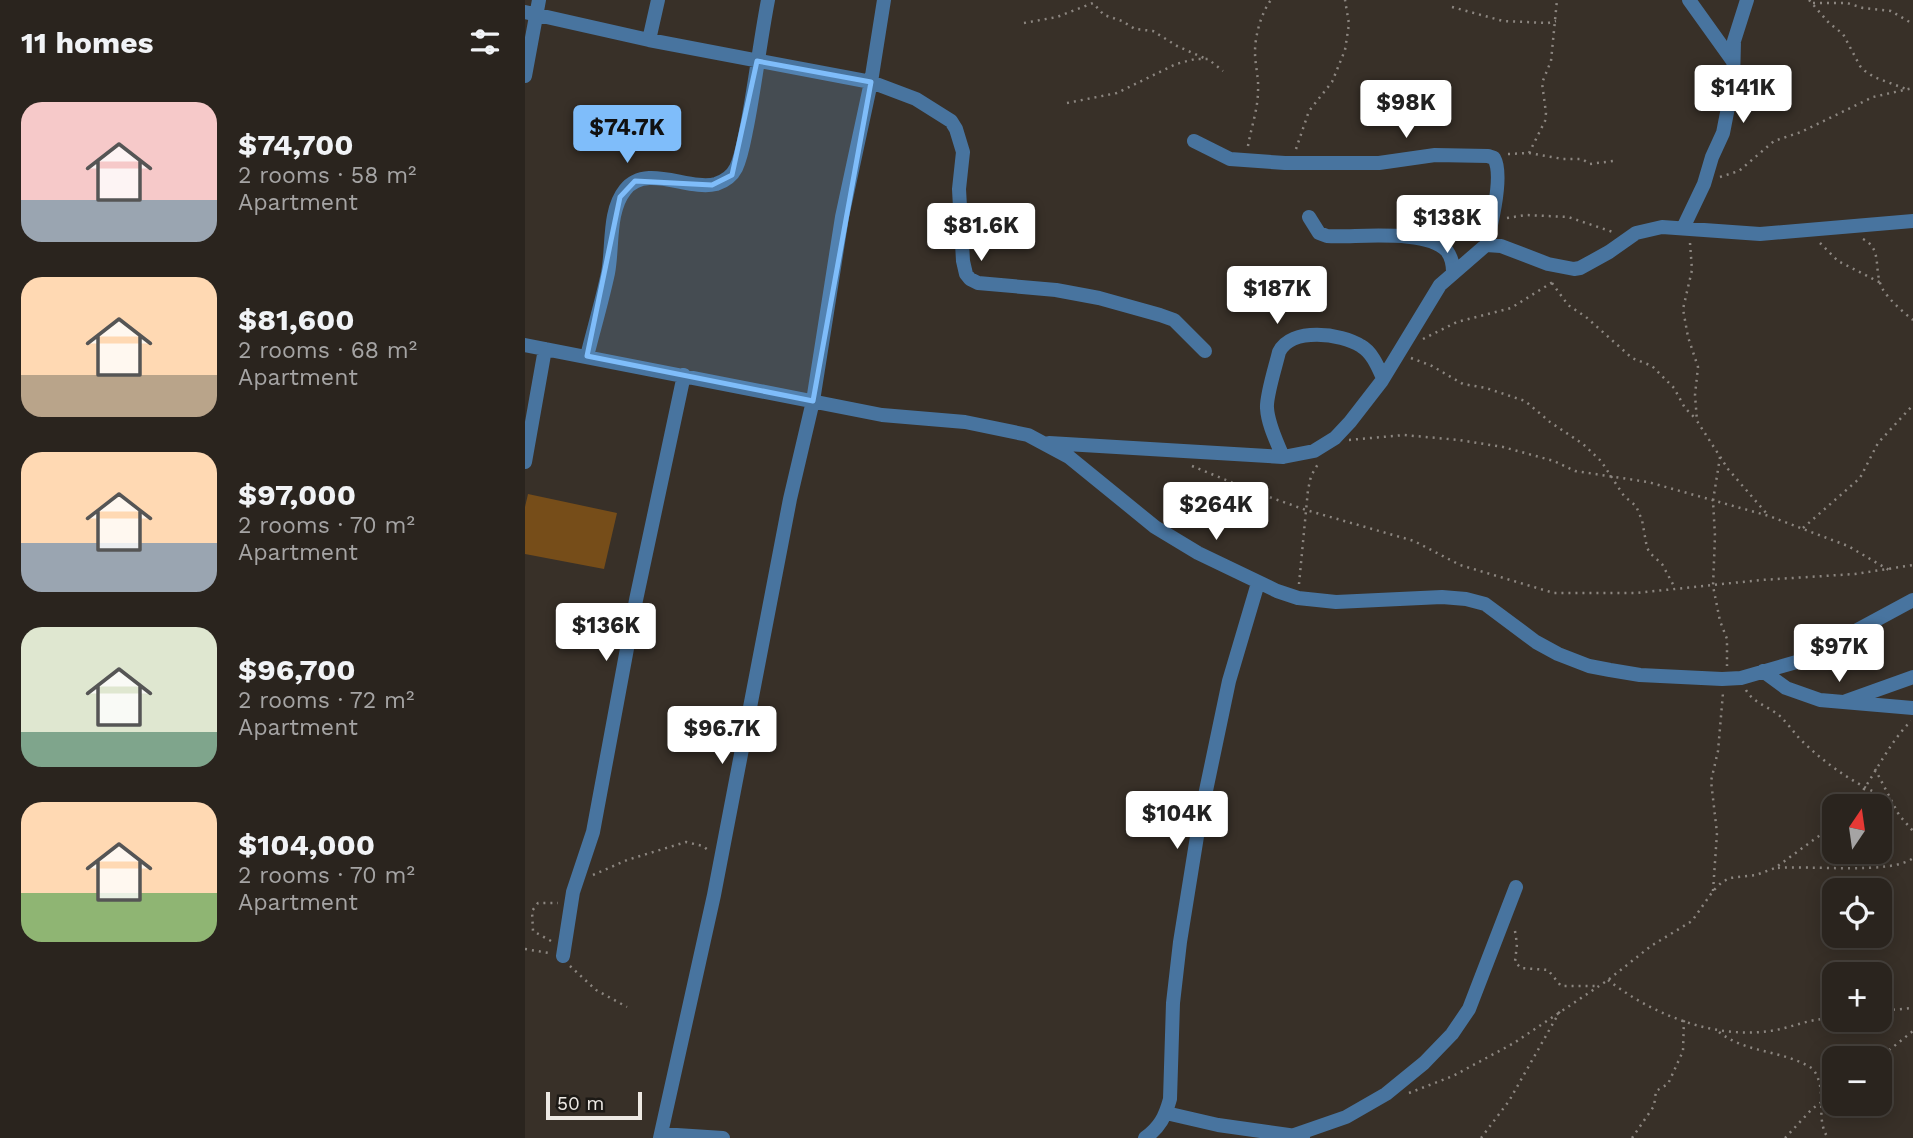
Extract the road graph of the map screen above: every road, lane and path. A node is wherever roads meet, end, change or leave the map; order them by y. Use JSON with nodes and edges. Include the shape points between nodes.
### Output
{"nodes":[{"id":1,"x":658,"y":0,"type":"edge"},
{"id":2,"x":768,"y":0,"type":"edge"},
{"id":3,"x":884,"y":0,"type":"edge"},
{"id":4,"x":1271,"y":0,"type":"edge"},
{"id":5,"x":1345,"y":0,"type":"edge"},
{"id":6,"x":1557,"y":0,"type":"edge"},
{"id":7,"x":1689,"y":0,"type":"edge"},
{"id":8,"x":1747,"y":0,"type":"edge"},
{"id":9,"x":1811,"y":2,"type":"edge"},
{"id":10,"x":1452,"y":7,"type":"dead end"},
{"id":11,"x":534,"y":9,"type":"edge"},
{"id":12,"x":1556,"y":21,"type":"junction"},
{"id":13,"x":1024,"y":23,"type":"dead end"},
{"id":14,"x":1913,"y":24,"type":"edge"},
{"id":15,"x":649,"y":40,"type":"junction"},
{"id":16,"x":1204,"y":58,"type":"junction"},
{"id":17,"x":1732,"y":60,"type":"junction"},
{"id":18,"x":757,"y":61,"type":"junction"},
{"id":19,"x":1223,"y":71,"type":"dead end"},
{"id":20,"x":525,"y":76,"type":"edge"},
{"id":21,"x":871,"y":82,"type":"junction"},
{"id":22,"x":1913,"y":88,"type":"edge"},
{"id":23,"x":1907,"y":89,"type":"junction"},
{"id":24,"x":1067,"y":103,"type":"dead end"},
{"id":25,"x":1194,"y":141,"type":"dead end"},
{"id":26,"x":1529,"y":153,"type":"junction"},
{"id":27,"x":1491,"y":157,"type":"junction"},
{"id":28,"x":1246,"y":160,"type":"junction"},
{"id":29,"x":1613,"y":162,"type":"dead end"},
{"id":30,"x":1293,"y":163,"type":"junction"},
{"id":31,"x":1704,"y":184,"type":"junction"},
{"id":32,"x":1309,"y":217,"type":"dead end"},
{"id":33,"x":1913,"y":221,"type":"edge"},
{"id":34,"x":1491,"y":225,"type":"junction"},
{"id":35,"x":1858,"y":226,"type":"junction"},
{"id":36,"x":1685,"y":228,"type":"junction"},
{"id":37,"x":1810,"y":230,"type":"junction"},
{"id":38,"x":1636,"y":233,"type":"junction"},
{"id":39,"x":1486,"y":244,"type":"junction"},
{"id":40,"x":1453,"y":272,"type":"junction"},
{"id":41,"x":1559,"y":279,"type":"dead end"},
{"id":42,"x":1551,"y":282,"type":"junction"},
{"id":43,"x":1881,"y":283,"type":"junction"},
{"id":44,"x":1913,"y":320,"type":"edge"},
{"id":45,"x":1422,"y":339,"type":"dead end"},
{"id":46,"x":525,"y":345,"type":"edge"},
{"id":47,"x":545,"y":349,"type":"junction"},
{"id":48,"x":1205,"y":351,"type":"dead end"},
{"id":49,"x":1400,"y":353,"type":"junction"},
{"id":50,"x":587,"y":356,"type":"junction"},
{"id":51,"x":684,"y":375,"type":"junction"},
{"id":52,"x":1383,"y":378,"type":"junction"},
{"id":53,"x":813,"y":401,"type":"junction"},
{"id":54,"x":1913,"y":405,"type":"edge"},
{"id":55,"x":1697,"y":421,"type":"junction"},
{"id":56,"x":1335,"y":438,"type":"junction"},
{"id":57,"x":1046,"y":443,"type":"junction"},
{"id":58,"x":1283,"y":457,"type":"junction"},
{"id":59,"x":1720,"y":457,"type":"junction"},
{"id":60,"x":525,"y":462,"type":"edge"},
{"id":61,"x":1318,"y":464,"type":"dead end"},
{"id":62,"x":1192,"y":466,"type":"dead end"},
{"id":63,"x":1610,"y":476,"type":"junction"},
{"id":64,"x":1713,"y":501,"type":"junction"},
{"id":65,"x":1306,"y":510,"type":"junction"},
{"id":66,"x":1769,"y":516,"type":"junction"},
{"id":67,"x":1803,"y":528,"type":"junction"},
{"id":68,"x":1913,"y":565,"type":"edge"},
{"id":69,"x":1889,"y":570,"type":"junction"},
{"id":70,"x":1258,"y":583,"type":"junction"},
{"id":71,"x":1713,"y":586,"type":"junction"},
{"id":72,"x":1676,"y":589,"type":"junction"},
{"id":73,"x":1298,"y":598,"type":"junction"},
{"id":74,"x":1913,"y":600,"type":"edge"},
{"id":75,"x":1763,"y":671,"type":"junction"},
{"id":76,"x":1913,"y":677,"type":"edge"},
{"id":77,"x":1734,"y":678,"type":"junction"},
{"id":78,"x":1842,"y":702,"type":"junction"},
{"id":79,"x":1913,"y":708,"type":"edge"},
{"id":80,"x":1913,"y":719,"type":"edge"},
{"id":81,"x":1875,"y":769,"type":"junction"},
{"id":82,"x":1865,"y":788,"type":"junction"},
{"id":83,"x":1861,"y":794,"type":"edge"},
{"id":84,"x":1879,"y":794,"type":"edge"},
{"id":85,"x":1888,"y":794,"type":"edge"},
{"id":86,"x":1892,"y":801,"type":"edge"},
{"id":87,"x":1913,"y":831,"type":"edge"},
{"id":88,"x":1822,"y":834,"type":"edge"},
{"id":89,"x":1913,"y":858,"type":"edge"},
{"id":90,"x":719,"y":868,"type":"junction"},
{"id":91,"x":1775,"y":868,"type":"junction"},
{"id":92,"x":576,"y":882,"type":"junction"},
{"id":93,"x":1516,"y":887,"type":"dead end"},
{"id":94,"x":1713,"y":891,"type":"junction"},
{"id":95,"x":1511,"y":902,"type":"junction"},
{"id":96,"x":525,"y":949,"type":"edge"},
{"id":97,"x":563,"y":956,"type":"joint"},
{"id":98,"x":1608,"y":980,"type":"junction"},
{"id":99,"x":1599,"y":986,"type":"junction"},
{"id":100,"x":1913,"y":1008,"type":"edge"},
{"id":101,"x":1560,"y":1010,"type":"junction"},
{"id":102,"x":1892,"y":1010,"type":"edge"},
{"id":103,"x":1684,"y":1020,"type":"junction"},
{"id":104,"x":1822,"y":1020,"type":"edge"},
{"id":105,"x":1719,"y":1031,"type":"junction"},
{"id":106,"x":1913,"y":1031,"type":"edge"},
{"id":107,"x":1892,"y":1048,"type":"edge"},
{"id":108,"x":1409,"y":1094,"type":"dead end"},
{"id":109,"x":1822,"y":1102,"type":"junction"},
{"id":110,"x":1166,"y":1113,"type":"junction"},
{"id":111,"x":660,"y":1136,"type":"edge"},
{"id":112,"x":1299,"y":1136,"type":"edge"},
{"id":113,"x":723,"y":1138,"type":"edge"},
{"id":114,"x":1145,"y":1138,"type":"edge"},
{"id":115,"x":1481,"y":1138,"type":"edge"},
{"id":116,"x":1632,"y":1138,"type":"edge"},
{"id":117,"x":1785,"y":1138,"type":"edge"},
{"id":118,"x":1828,"y":1138,"type":"edge"}],
"edges":[{"from":1,"to":15,"type":"street"},
{"from":2,"to":18,"type":"street"},
{"from":3,"to":21,"type":"street"},
{"from":4,"to":28,"type":"path","via":[[1257,39],[1258,92]]},
{"from":5,"to":30,"type":"path","via":[[1349,24],[1345,50],[1332,82],[1309,111]]},
{"from":6,"to":12,"type":"path"},
{"from":7,"to":17,"type":"street"},
{"from":8,"to":17,"type":"street"},
{"from":9,"to":14,"type":"path","via":[[1891,11]]},
{"from":9,"to":23,"type":"path","via":[[1843,34],[1865,71]]},
{"from":10,"to":12,"type":"path","via":[[1503,21]]},
{"from":11,"to":15,"type":"street"},
{"from":11,"to":20,"type":"street"},
{"from":12,"to":26,"type":"path","via":[[1551,61],[1542,83],[1545,121]]},
{"from":13,"to":16,"type":"path","via":[[1093,3],[1104,15],[1135,29],[1153,31]]},
{"from":15,"to":18,"type":"street"},
{"from":16,"to":19,"type":"path"},
{"from":16,"to":24,"type":"path","via":[[1176,64],[1117,93]]},
{"from":17,"to":31,"type":"street","via":[[1733,82],[1723,133]]},
{"from":18,"to":21,"type":"street"},
{"from":18,"to":50,"type":"street","via":[[744,139],[732,175],[712,185],[647,178],[635,181],[620,197],[609,270]]},
{"from":21,"to":48,"type":"street","via":[[916,99],[956,129],[963,152],[958,189],[963,261],[970,279],[987,285],[1067,292],[1160,315],[1174,320]]},
{"from":21,"to":53,"type":"street","via":[[842,217]]},
{"from":22,"to":23,"type":"path"},
{"from":23,"to":31,"type":"path","via":[[1873,97],[1774,141],[1739,171]]},
{"from":25,"to":28,"type":"street","via":[[1221,156]]},
{"from":26,"to":27,"type":"path"},
{"from":26,"to":29,"type":"path","via":[[1582,159],[1590,164]]},
{"from":27,"to":30,"type":"street","via":[[1435,155],[1379,163]]},
{"from":27,"to":34,"type":"street","via":[[1497,167]]},
{"from":28,"to":30,"type":"street"},
{"from":31,"to":36,"type":"street"},
{"from":32,"to":40,"type":"street","via":[[1319,233],[1327,236],[1396,235],[1435,243],[1447,252]]},
{"from":33,"to":35,"type":"street"},
{"from":34,"to":38,"type":"path","via":[[1513,216],[1553,215],[1616,233]]},
{"from":34,"to":39,"type":"street"},
{"from":35,"to":37,"type":"street"},
{"from":35,"to":43,"type":"path","via":[[1862,238],[1877,251]]},
{"from":36,"to":37,"type":"street","via":[[1760,234]]},
{"from":36,"to":38,"type":"street"},
{"from":36,"to":55,"type":"path","via":[[1692,270],[1683,309],[1698,366]]},
{"from":37,"to":43,"type":"path","via":[[1838,261]]},
{"from":38,"to":39,"type":"street","via":[[1574,270]]},
{"from":39,"to":40,"type":"street"},
{"from":40,"to":49,"type":"street","via":[[1440,285]]},
{"from":41,"to":42,"type":"path"},
{"from":42,"to":45,"type":"path","via":[[1511,308],[1457,322]]},
{"from":42,"to":55,"type":"path","via":[[1569,305],[1632,358],[1652,366]]},
{"from":43,"to":44,"type":"path"},
{"from":46,"to":47,"type":"street"},
{"from":47,"to":50,"type":"street"},
{"from":47,"to":60,"type":"street"},
{"from":49,"to":52,"type":"street"},
{"from":49,"to":63,"type":"path","via":[[1463,384],[1525,401],[1591,452]]},
{"from":50,"to":51,"type":"street"},
{"from":51,"to":53,"type":"street"},
{"from":51,"to":92,"type":"street","via":[[593,832]]},
{"from":52,"to":56,"type":"street"},
{"from":52,"to":58,"type":"street","via":[[1364,347],[1354,342],[1301,335],[1290,338],[1279,352],[1267,401]]},
{"from":53,"to":57,"type":"street","via":[[882,415],[1007,429]]},
{"from":53,"to":90,"type":"street"},
{"from":54,"to":67,"type":"path","via":[[1878,443],[1860,478]]},
{"from":55,"to":59,"type":"path"},
{"from":56,"to":58,"type":"street","via":[[1314,451]]},
{"from":56,"to":63,"type":"path","via":[[1356,441],[1403,435],[1459,440]]},
{"from":57,"to":58,"type":"street"},
{"from":57,"to":70,"type":"street","via":[[1155,527]]},
{"from":59,"to":64,"type":"path"},
{"from":59,"to":66,"type":"path"},
{"from":61,"to":65,"type":"path","via":[[1311,476]]},
{"from":62,"to":65,"type":"path"},
{"from":63,"to":64,"type":"path"},
{"from":63,"to":72,"type":"path","via":[[1640,513],[1647,548]]},
{"from":64,"to":66,"type":"path"},
{"from":64,"to":71,"type":"path"},
{"from":65,"to":72,"type":"path","via":[[1414,541],[1460,565],[1554,593]]},
{"from":65,"to":73,"type":"path"},
{"from":66,"to":67,"type":"path"},
{"from":67,"to":69,"type":"path"},
{"from":68,"to":69,"type":"path"},
{"from":69,"to":71,"type":"path"},
{"from":70,"to":73,"type":"street"},
{"from":70,"to":110,"type":"street","via":[[1229,681],[1199,824],[1173,1003]]},
{"from":71,"to":72,"type":"path"},
{"from":71,"to":77,"type":"path"},
{"from":73,"to":77,"type":"street","via":[[1336,602],[1466,599],[1485,604],[1557,654],[1589,666],[1640,675]]},
{"from":74,"to":75,"type":"street","via":[[1800,661]]},
{"from":75,"to":77,"type":"street"},
{"from":75,"to":78,"type":"street","via":[[1786,688]]},
{"from":76,"to":78,"type":"street"},
{"from":77,"to":82,"type":"path","via":[[1816,753]]},
{"from":77,"to":94,"type":"path","via":[[1722,697],[1711,781],[1717,833]]},
{"from":78,"to":79,"type":"street"},
{"from":80,"to":81,"type":"path"},
{"from":81,"to":82,"type":"path"},
{"from":81,"to":85,"type":"path"},
{"from":82,"to":83,"type":"path"},
{"from":82,"to":84,"type":"path"},
{"from":86,"to":87,"type":"path"},
{"from":88,"to":91,"type":"path"},
{"from":89,"to":91,"type":"path","via":[[1877,867]]},
{"from":90,"to":92,"type":"path","via":[[703,846],[686,842]]},
{"from":90,"to":111,"type":"street"},
{"from":91,"to":94,"type":"path","via":[[1730,878]]},
{"from":92,"to":97,"type":"street"},
{"from":93,"to":95,"type":"street"},
{"from":94,"to":98,"type":"path","via":[[1692,921]]},
{"from":95,"to":99,"type":"path","via":[[1517,965],[1548,970],[1561,985]]},
{"from":95,"to":112,"type":"street","via":[[1469,1009],[1452,1034],[1386,1094]]},
{"from":96,"to":97,"type":"path"},
{"from":98,"to":99,"type":"path"},
{"from":98,"to":103,"type":"path","via":[[1645,1004]]},
{"from":99,"to":101,"type":"path"},
{"from":100,"to":102,"type":"path"},
{"from":101,"to":108,"type":"path","via":[[1483,1061]]},
{"from":101,"to":115,"type":"path","via":[[1509,1101]]},
{"from":103,"to":105,"type":"path"},
{"from":103,"to":116,"type":"path","via":[[1683,1051],[1668,1084],[1656,1091],[1654,1106]]},
{"from":104,"to":105,"type":"path","via":[[1752,1033]]},
{"from":105,"to":109,"type":"path","via":[[1756,1050],[1811,1067],[1819,1079]]},
{"from":106,"to":107,"type":"path"},
{"from":109,"to":117,"type":"path"},
{"from":109,"to":118,"type":"path","via":[[1821,1126]]},
{"from":110,"to":112,"type":"street"},
{"from":110,"to":114,"type":"street","via":[[1159,1127]]},
{"from":111,"to":113,"type":"street"}]}
